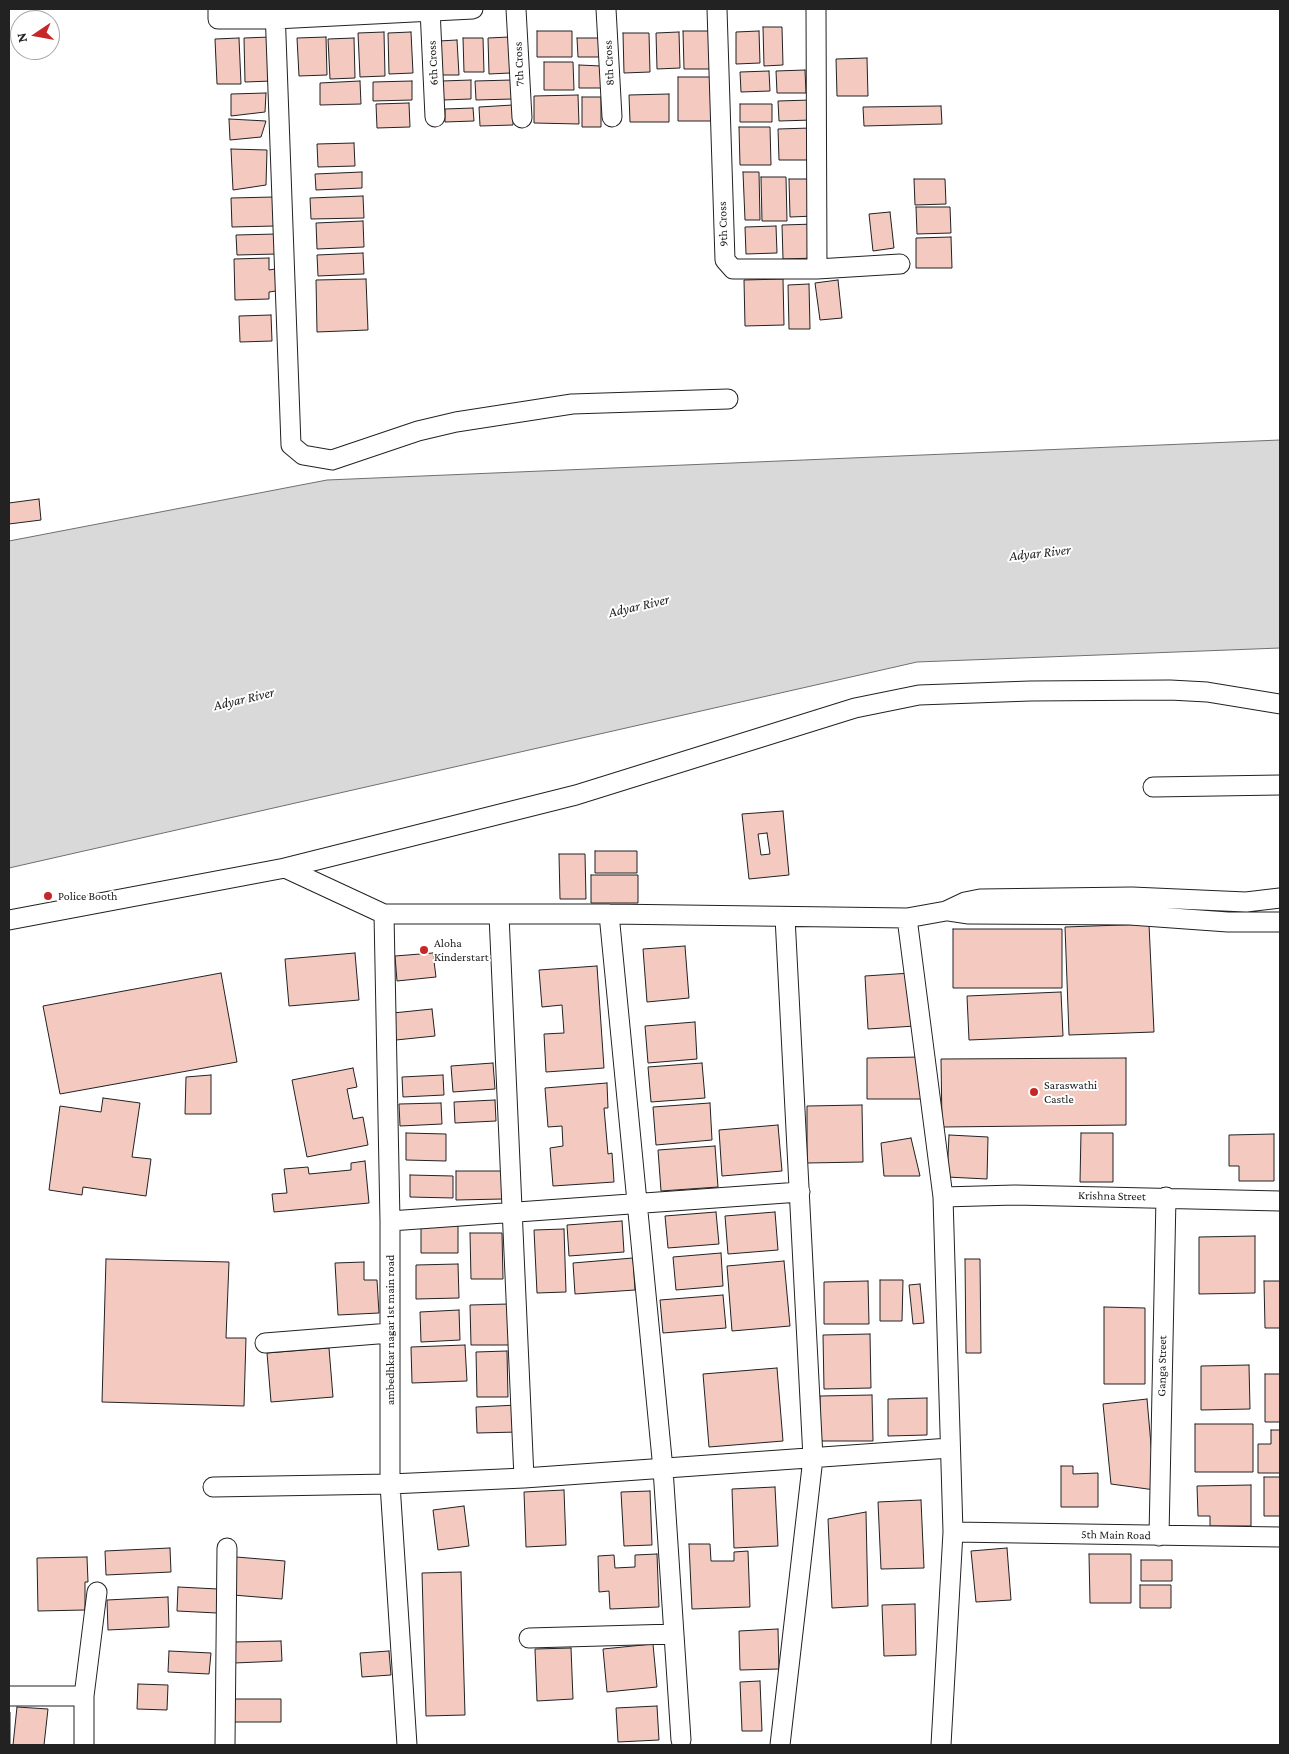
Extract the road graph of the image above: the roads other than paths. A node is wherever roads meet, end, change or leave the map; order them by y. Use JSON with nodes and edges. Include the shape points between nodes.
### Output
{"nodes":[{"id":1,"x":473,"y":9,"type":"edge"},
{"id":2,"x":516,"y":9,"type":"edge"},
{"id":3,"x":606,"y":9,"type":"edge"},
{"id":4,"x":717,"y":9,"type":"edge"},
{"id":5,"x":816,"y":9,"type":"edge"},
{"id":6,"x":430,"y":10,"type":"edge"},
{"id":7,"x":336,"y":12,"type":"edge"},
{"id":8,"x":218,"y":14,"type":"edge"},
{"id":9,"x":275,"y":14,"type":"edge"},
{"id":10,"x":435,"y":117,"type":"dead end"},
{"id":11,"x":612,"y":117,"type":"dead end"},
{"id":12,"x":522,"y":118,"type":"dead end"},
{"id":13,"x":900,"y":264,"type":"dead end"},
{"id":14,"x":817,"y":269,"type":"junction"},
{"id":15,"x":728,"y":399,"type":"dead end"},
{"id":16,"x":1280,"y":704,"type":"edge"},
{"id":17,"x":1280,"y":785,"type":"edge"},
{"id":18,"x":1153,"y":787,"type":"dead end"},
{"id":19,"x":285,"y":868,"type":"junction"},
{"id":20,"x":1280,"y":898,"type":"edge"},
{"id":21,"x":1131,"y":906,"type":"junction"},
{"id":22,"x":384,"y":914,"type":"junction"},
{"id":23,"x":609,"y":914,"type":"junction"},
{"id":24,"x":500,"y":915,"type":"junction"},
{"id":25,"x":785,"y":917,"type":"junction"},
{"id":26,"x":907,"y":918,"type":"junction"},
{"id":27,"x":9,"y":920,"type":"edge"},
{"id":28,"x":1280,"y":922,"type":"edge"},
{"id":29,"x":800,"y":1192,"type":"junction"},
{"id":30,"x":943,"y":1197,"type":"junction"},
{"id":31,"x":1166,"y":1197,"type":"junction"},
{"id":32,"x":1280,"y":1201,"type":"edge"},
{"id":33,"x":637,"y":1205,"type":"junction"},
{"id":34,"x":512,"y":1213,"type":"junction"},
{"id":35,"x":390,"y":1221,"type":"junction"},
{"id":36,"x":390,"y":1333,"type":"junction"},
{"id":37,"x":265,"y":1343,"type":"dead end"},
{"id":38,"x":950,"y":1448,"type":"junction"},
{"id":39,"x":813,"y":1458,"type":"junction"},
{"id":40,"x":663,"y":1469,"type":"junction"},
{"id":41,"x":524,"y":1478,"type":"junction"},
{"id":42,"x":390,"y":1484,"type":"junction"},
{"id":43,"x":213,"y":1488,"type":"dead end"},
{"id":44,"x":953,"y":1532,"type":"junction"},
{"id":45,"x":1159,"y":1536,"type":"junction"},
{"id":46,"x":1280,"y":1537,"type":"edge"},
{"id":47,"x":227,"y":1548,"type":"dead end"},
{"id":48,"x":97,"y":1592,"type":"dead end"},
{"id":49,"x":674,"y":1634,"type":"junction"},
{"id":50,"x":529,"y":1638,"type":"dead end"},
{"id":51,"x":9,"y":1696,"type":"edge"},
{"id":52,"x":84,"y":1696,"type":"junction"},
{"id":53,"x":681,"y":1740,"type":"dead end"},
{"id":54,"x":84,"y":1745,"type":"edge"},
{"id":55,"x":225,"y":1745,"type":"edge"},
{"id":56,"x":407,"y":1745,"type":"edge"},
{"id":57,"x":780,"y":1745,"type":"edge"},
{"id":58,"x":941,"y":1745,"type":"edge"}],
"edges":[{"from":1,"to":6,"type":"street"},
{"from":2,"to":12,"type":"street","name":"7th Cross"},
{"from":3,"to":11,"type":"street","name":"8th Cross"},
{"from":4,"to":14,"type":"street","name":"9th Cross","via":[[724,260],[733,269]]},
{"from":5,"to":14,"type":"street"},
{"from":6,"to":7,"type":"street"},
{"from":6,"to":10,"type":"street","name":"6th Cross"},
{"from":7,"to":9,"type":"street"},
{"from":8,"to":9,"type":"street"},
{"from":9,"to":15,"type":"street","via":[[291,445],[303,455],[332,460],[418,431],[456,422],[572,404]]},
{"from":13,"to":14,"type":"street","name":"9th Cross"},
{"from":16,"to":19,"type":"street","via":[[1207,692],[1170,690],[918,695],[855,708],[576,795]]},
{"from":17,"to":18,"type":"street"},
{"from":19,"to":22,"type":"street"},
{"from":19,"to":27,"type":"street"},
{"from":20,"to":21,"type":"street"},
{"from":21,"to":26,"type":"street","via":[[980,900]]},
{"from":21,"to":28,"type":"street","via":[[1228,922]]},
{"from":22,"to":24,"type":"street"},
{"from":22,"to":35,"type":"street","name":"ambedhkar nagar 1st main road"},
{"from":23,"to":24,"type":"street"},
{"from":23,"to":25,"type":"street"},
{"from":23,"to":33,"type":"street"},
{"from":24,"to":34,"type":"street"},
{"from":25,"to":26,"type":"street"},
{"from":25,"to":29,"type":"street"},
{"from":26,"to":30,"type":"street"},
{"from":29,"to":33,"type":"street"},
{"from":29,"to":39,"type":"street"},
{"from":30,"to":31,"type":"street","name":"Krishna Street"},
{"from":30,"to":38,"type":"street"},
{"from":31,"to":32,"type":"street","name":"Krishna Street"},
{"from":31,"to":45,"type":"street","name":"Ganga Street"},
{"from":33,"to":34,"type":"street"},
{"from":33,"to":40,"type":"street"},
{"from":34,"to":35,"type":"street"},
{"from":34,"to":41,"type":"street"},
{"from":35,"to":36,"type":"street","name":"ambedhkar nagar 1st main road"},
{"from":36,"to":37,"type":"street"},
{"from":36,"to":42,"type":"street","name":"ambedhkar nagar 1st main road"},
{"from":38,"to":39,"type":"street"},
{"from":38,"to":44,"type":"street"},
{"from":39,"to":40,"type":"street"},
{"from":39,"to":57,"type":"street"},
{"from":40,"to":41,"type":"street"},
{"from":40,"to":49,"type":"street"},
{"from":41,"to":42,"type":"street"},
{"from":42,"to":43,"type":"street"},
{"from":42,"to":56,"type":"street","name":"ambedhkar nagar 1st main road"},
{"from":44,"to":45,"type":"street","name":"5th Main Road"},
{"from":44,"to":58,"type":"street"},
{"from":45,"to":46,"type":"street","name":"5th Main Road"},
{"from":47,"to":55,"type":"street"},
{"from":48,"to":52,"type":"street"},
{"from":49,"to":50,"type":"street"},
{"from":49,"to":53,"type":"street"},
{"from":51,"to":52,"type":"street"},
{"from":52,"to":54,"type":"street"}]}
